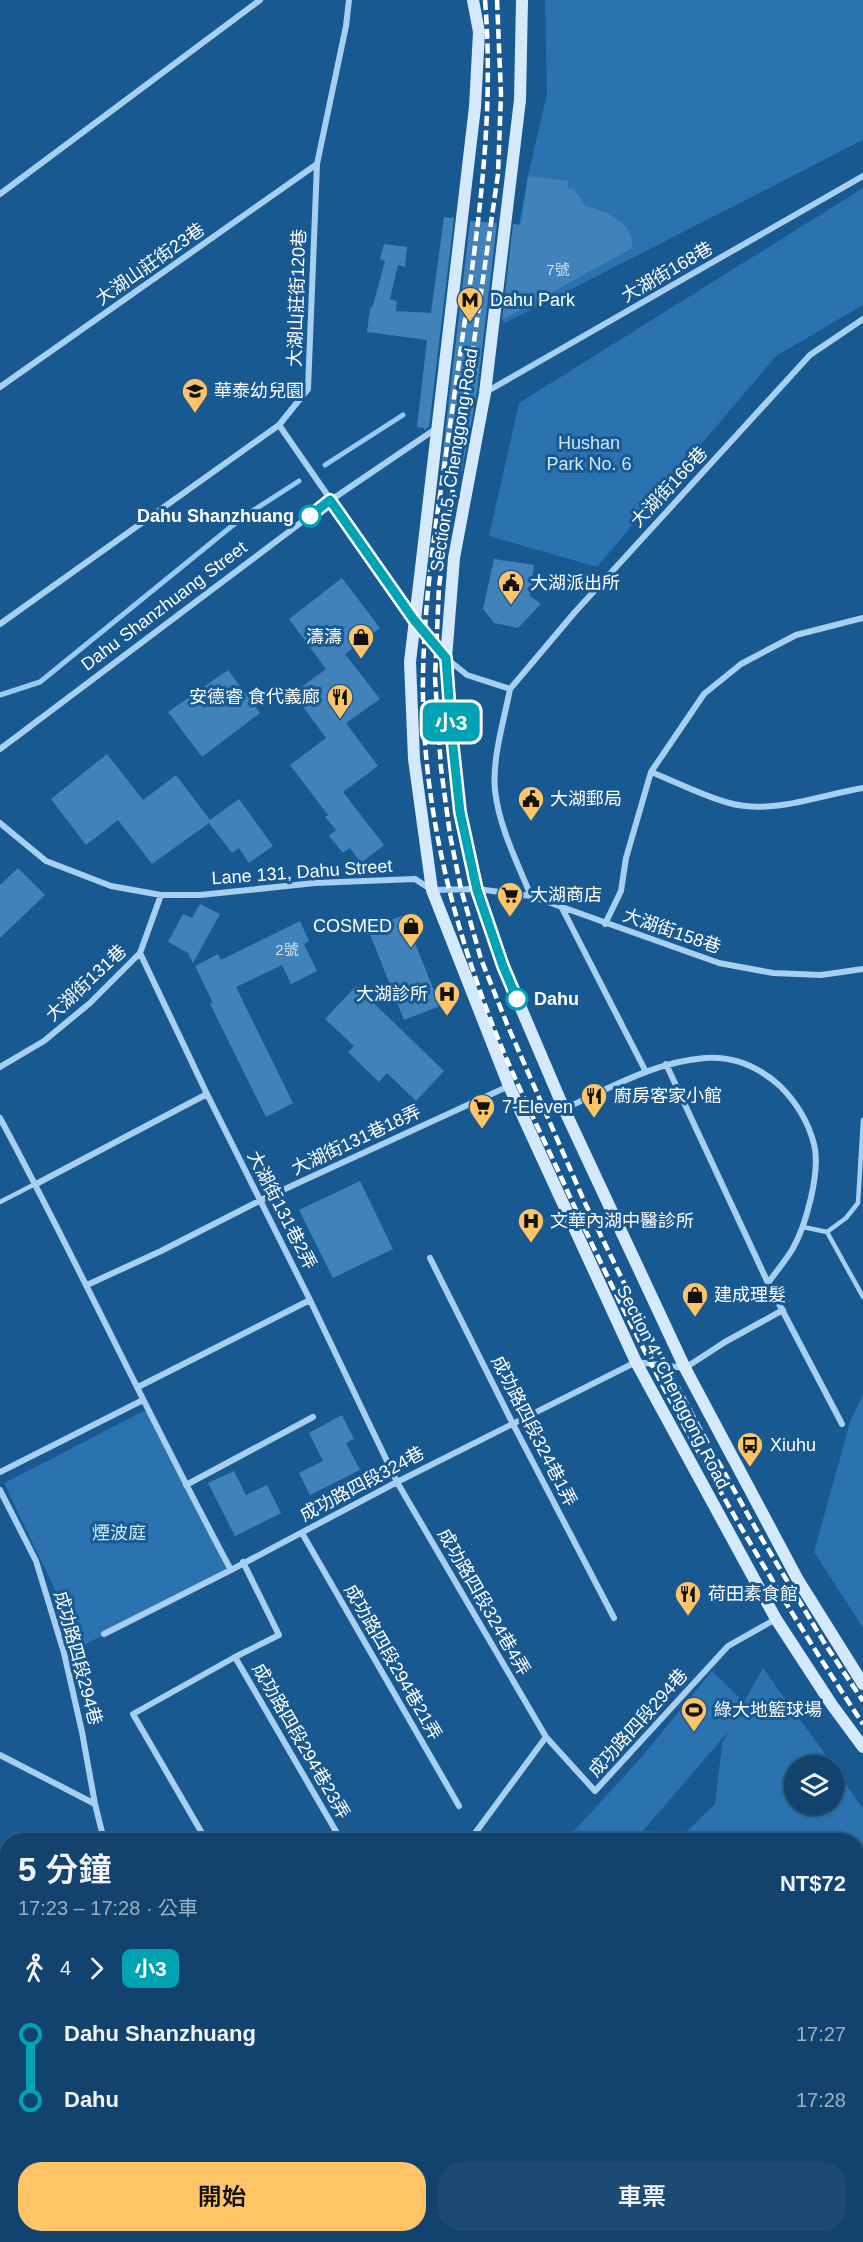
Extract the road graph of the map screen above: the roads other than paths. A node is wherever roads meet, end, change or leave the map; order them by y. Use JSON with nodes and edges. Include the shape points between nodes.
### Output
{"nodes":[{"id":1,"x":260,"y":0,"type":"edge"},
{"id":2,"x":349,"y":0,"type":"edge"},
{"id":3,"x":473,"y":0,"type":"edge"},
{"id":4,"x":522,"y":0,"type":"edge"},
{"id":5,"x":317,"y":164,"type":"junction"},
{"id":6,"x":863,"y":176,"type":"edge"},
{"id":7,"x":0,"y":194,"type":"edge"},
{"id":8,"x":863,"y":319,"type":"edge"},
{"id":9,"x":0,"y":387,"type":"edge"},
{"id":10,"x":485,"y":393,"type":"junction"},
{"id":11,"x":279,"y":425,"type":"junction"},
{"id":12,"x":437,"y":428,"type":"junction"},
{"id":13,"x":330,"y":500,"type":"junction"},
{"id":14,"x":863,"y":618,"type":"edge"},
{"id":15,"x":414,"y":620,"type":"junction"},
{"id":16,"x":0,"y":624,"type":"edge"},
{"id":17,"x":446,"y":658,"type":"junction"},
{"id":18,"x":510,"y":689,"type":"junction"},
{"id":19,"x":0,"y":748,"type":"edge"},
{"id":20,"x":651,"y":772,"type":"junction"},
{"id":21,"x":863,"y":788,"type":"edge"},
{"id":22,"x":0,"y":823,"type":"edge"},
{"id":23,"x":432,"y":890,"type":"junction"},
{"id":24,"x":477,"y":890,"type":"junction"},
{"id":25,"x":161,"y":895,"type":"junction"},
{"id":26,"x":531,"y":896,"type":"junction"},
{"id":27,"x":561,"y":908,"type":"junction"},
{"id":28,"x":605,"y":924,"type":"junction"},
{"id":29,"x":140,"y":953,"type":"junction"},
{"id":30,"x":863,"y":969,"type":"edge"},
{"id":31,"x":666,"y":1064,"type":"junction"},
{"id":32,"x":0,"y":1067,"type":"edge"},
{"id":33,"x":646,"y":1072,"type":"junction"},
{"id":34,"x":509,"y":1086,"type":"junction"},
{"id":35,"x":207,"y":1094,"type":"junction"},
{"id":36,"x":564,"y":1109,"type":"junction"},
{"id":37,"x":0,"y":1118,"type":"edge"},
{"id":38,"x":863,"y":1120,"type":"edge"},
{"id":39,"x":36,"y":1184,"type":"junction"},
{"id":40,"x":261,"y":1200,"type":"junction"},
{"id":41,"x":0,"y":1202,"type":"edge"},
{"id":42,"x":803,"y":1227,"type":"junction"},
{"id":43,"x":827,"y":1232,"type":"junction"},
{"id":44,"x":430,"y":1258,"type":"dead end"},
{"id":45,"x":768,"y":1283,"type":"junction"},
{"id":46,"x":87,"y":1285,"type":"junction"},
{"id":47,"x":863,"y":1297,"type":"edge"},
{"id":48,"x":310,"y":1300,"type":"junction"},
{"id":49,"x":783,"y":1310,"type":"junction"},
{"id":50,"x":636,"y":1362,"type":"junction"},
{"id":51,"x":685,"y":1368,"type":"junction"},
{"id":52,"x":138,"y":1387,"type":"junction"},
{"id":53,"x":143,"y":1400,"type":"junction"},
{"id":54,"x":313,"y":1417,"type":"dead end"},
{"id":55,"x":513,"y":1424,"type":"junction"},
{"id":56,"x":842,"y":1424,"type":"dead end"},
{"id":57,"x":0,"y":1472,"type":"edge"},
{"id":58,"x":397,"y":1482,"type":"junction"},
{"id":59,"x":186,"y":1485,"type":"junction"},
{"id":60,"x":0,"y":1490,"type":"edge"},
{"id":61,"x":302,"y":1533,"type":"junction"},
{"id":62,"x":243,"y":1562,"type":"junction"},
{"id":63,"x":231,"y":1570,"type":"junction"},
{"id":64,"x":614,"y":1618,"type":"dead end"},
{"id":65,"x":776,"y":1619,"type":"junction"},
{"id":66,"x":104,"y":1634,"type":"dead end"},
{"id":67,"x":235,"y":1657,"type":"junction"},
{"id":68,"x":863,"y":1684,"type":"edge"},
{"id":69,"x":546,"y":1737,"type":"junction"},
{"id":70,"x":863,"y":1747,"type":"edge"},
{"id":71,"x":0,"y":1755,"type":"edge"},
{"id":72,"x":95,"y":1804,"type":"junction"},
{"id":73,"x":459,"y":1806,"type":"dead end"},
{"id":74,"x":102,"y":1833,"type":"edge"},
{"id":75,"x":202,"y":1833,"type":"edge"},
{"id":76,"x":337,"y":1833,"type":"edge"},
{"id":77,"x":475,"y":1833,"type":"edge"}],
"edges":[{"from":1,"to":7,"type":"street"},
{"from":2,"to":5,"type":"street","name":"大湖山莊街120巷"},
{"from":3,"to":12,"type":"main road","name":"Section 5, Chenggong Road","via":[[479,32],[476,107]]},
{"from":4,"to":10,"type":"main road","name":"Section 5, Chenggong Road","via":[[519,100]]},
{"from":5,"to":9,"type":"street","name":"大湖山莊街23巷"},
{"from":5,"to":11,"type":"street","name":"大湖山莊街120巷","via":[[308,389]]},
{"from":6,"to":10,"type":"street","name":"大湖街168巷"},
{"from":8,"to":18,"type":"street","name":"大湖街166巷","via":[[810,355],[575,612]]},
{"from":10,"to":17,"type":"main road","name":"Section 5, Chenggong Road","via":[[454,558]]},
{"from":11,"to":13,"type":"street"},
{"from":11,"to":16,"type":"street","name":"大湖山莊街120巷"},
{"from":12,"to":13,"type":"street","name":"Dahu Shanzhuang Street"},
{"from":12,"to":15,"type":"main road","name":"Section 5, Chenggong Road"},
{"from":13,"to":15,"type":"street"},
{"from":13,"to":19,"type":"street","name":"Dahu Shanzhuang Street"},
{"from":14,"to":20,"type":"street","via":[[796,635],[741,664],[704,694]]},
{"from":15,"to":17,"type":"street"},
{"from":15,"to":23,"type":"main road","name":"Section 5, Chenggong Road","via":[[410,662],[414,759]]},
{"from":17,"to":18,"type":"street","via":[[467,675]]},
{"from":17,"to":24,"type":"main road","name":"Section 5, Chenggong Road","via":[[460,812]]},
{"from":18,"to":26,"type":"street","via":[[497,754],[495,789],[503,827]]},
{"from":20,"to":21,"type":"street","via":[[730,804],[755,806],[783,805]]},
{"from":20,"to":28,"type":"street","via":[[626,858],[621,891]]},
{"from":22,"to":25,"type":"street","via":[[46,861],[111,886]]},
{"from":23,"to":24,"type":"street","name":"Lane 131, Dahu Street"},
{"from":23,"to":25,"type":"street","name":"Lane 131, Dahu Street","via":[[415,879]]},
{"from":23,"to":34,"type":"main road","name":"Section 4, Chenggong Road"},
{"from":24,"to":26,"type":"street","name":"大湖街158巷"},
{"from":24,"to":36,"type":"main road","name":"Section 4, Chenggong Road","via":[[503,966]]},
{"from":25,"to":29,"type":"street","name":"大湖街131巷"},
{"from":26,"to":27,"type":"street","name":"大湖街158巷"},
{"from":27,"to":28,"type":"street","name":"大湖街158巷"},
{"from":27,"to":33,"type":"street"},
{"from":28,"to":30,"type":"street","name":"大湖街158巷","via":[[719,963],[773,973],[821,975]]},
{"from":29,"to":32,"type":"street","name":"大湖街131巷","via":[[90,1003],[44,1041]]},
{"from":29,"to":35,"type":"street","name":"大湖街131巷2弄"},
{"from":31,"to":33,"type":"street"},
{"from":31,"to":42,"type":"street","via":[[707,1058],[741,1062],[764,1071],[798,1104],[814,1145],[814,1190]]},
{"from":31,"to":45,"type":"street"},
{"from":33,"to":36,"type":"street"},
{"from":34,"to":40,"type":"street","name":"大湖街131巷18弄"},
{"from":34,"to":50,"type":"main road","name":"Section 4, Chenggong Road"},
{"from":35,"to":39,"type":"street"},
{"from":35,"to":40,"type":"street","name":"大湖街131巷2弄"},
{"from":36,"to":51,"type":"main road","name":"Section 4, Chenggong Road"},
{"from":37,"to":39,"type":"street"},
{"from":38,"to":43,"type":"lane","via":[[858,1203]]},
{"from":39,"to":41,"type":"lane"},
{"from":39,"to":46,"type":"street"},
{"from":40,"to":46,"type":"street","name":"大湖街131巷18弄"},
{"from":40,"to":48,"type":"street","name":"大湖街131巷2弄"},
{"from":42,"to":43,"type":"lane"},
{"from":42,"to":45,"type":"street","via":[[793,1249]]},
{"from":43,"to":47,"type":"lane"},
{"from":44,"to":55,"type":"street","name":"成功路四段324巷1弄"},
{"from":45,"to":49,"type":"street"},
{"from":46,"to":52,"type":"street"},
{"from":48,"to":52,"type":"street"},
{"from":48,"to":58,"type":"street","name":"大湖街131巷2弄"},
{"from":49,"to":51,"type":"street"},
{"from":49,"to":56,"type":"street"},
{"from":50,"to":51,"type":"street"},
{"from":50,"to":55,"type":"street","name":"成功路四段324巷"},
{"from":50,"to":65,"type":"main road","name":"Section 4, Chenggong Road"},
{"from":51,"to":68,"type":"main road","name":"Section 4, Chenggong Road","via":[[798,1580]]},
{"from":52,"to":53,"type":"street"},
{"from":53,"to":57,"type":"street"},
{"from":53,"to":59,"type":"street"},
{"from":54,"to":59,"type":"street"},
{"from":55,"to":58,"type":"street","name":"成功路四段324巷"},
{"from":55,"to":64,"type":"street","name":"成功路四段324巷1弄"},
{"from":58,"to":61,"type":"street","name":"成功路四段324巷"},
{"from":58,"to":69,"type":"street","name":"成功路四段324巷4弄"},
{"from":59,"to":63,"type":"street"},
{"from":60,"to":72,"type":"street","name":"成功路四段294巷","via":[[36,1561],[82,1732]]},
{"from":61,"to":62,"type":"street","name":"成功路四段324巷"},
{"from":61,"to":73,"type":"street","name":"成功路四段294巷21弄"},
{"from":62,"to":63,"type":"street","name":"成功路四段324巷"},
{"from":62,"to":67,"type":"street","via":[[279,1635]]},
{"from":63,"to":66,"type":"street","name":"成功路四段324巷"},
{"from":65,"to":69,"type":"street","name":"成功路四段294巷","via":[[728,1646],[595,1791]]},
{"from":65,"to":70,"type":"main road","name":"Section 4, Chenggong Road"},
{"from":67,"to":75,"type":"street","via":[[133,1714]]},
{"from":67,"to":76,"type":"street","name":"成功路四段294巷23弄"},
{"from":69,"to":77,"type":"street"},
{"from":71,"to":72,"type":"street"},
{"from":72,"to":74,"type":"street","name":"成功路四段294巷"}]}
